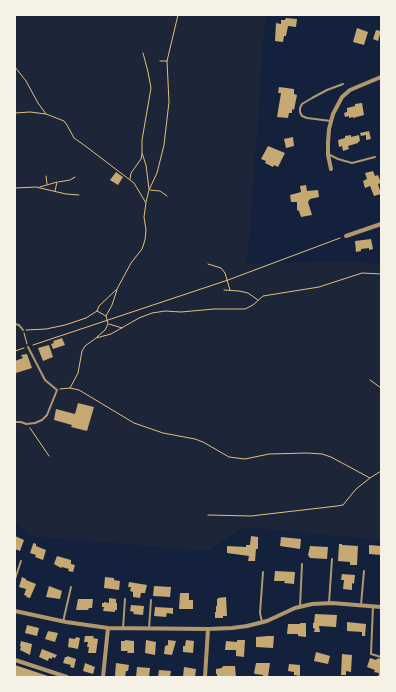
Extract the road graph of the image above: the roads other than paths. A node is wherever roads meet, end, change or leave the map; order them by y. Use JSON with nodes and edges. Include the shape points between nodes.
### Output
{"nodes":[{"id":1,"x":381,"y":78,"type":"edge"},
{"id":2,"x":343,"y":84,"type":"dead end"},
{"id":3,"x":331,"y":121,"type":"junction"},
{"id":4,"x":328,"y":155,"type":"junction"},
{"id":5,"x":375,"y":157,"type":"dead end"},
{"id":6,"x":331,"y":169,"type":"dead end"},
{"id":7,"x":381,"y":224,"type":"edge"},
{"id":8,"x":346,"y":236,"type":"road end"},
{"id":9,"x":15,"y":324,"type":"edge"},
{"id":10,"x":23,"y":330,"type":"road end"},
{"id":11,"x":28,"y":347,"type":"road end"},
{"id":12,"x":15,"y":422,"type":"edge"},
{"id":13,"x":332,"y":559,"type":"dead end"},
{"id":14,"x":21,"y":562,"type":"dead end"},
{"id":15,"x":302,"y":564,"type":"dead end"},
{"id":16,"x":364,"y":571,"type":"dead end"},
{"id":17,"x":263,"y":572,"type":"dead end"},
{"id":18,"x":15,"y":579,"type":"edge"},
{"id":19,"x":71,"y":587,"type":"dead end"},
{"id":20,"x":125,"y":599,"type":"dead end"},
{"id":21,"x":151,"y":600,"type":"dead end"},
{"id":22,"x":329,"y":603,"type":"junction"},
{"id":23,"x":361,"y":605,"type":"junction"},
{"id":24,"x":374,"y":606,"type":"junction"},
{"id":25,"x":300,"y":607,"type":"junction"},
{"id":26,"x":381,"y":607,"type":"edge"},
{"id":27,"x":15,"y":611,"type":"edge"},
{"id":28,"x":63,"y":622,"type":"junction"},
{"id":29,"x":262,"y":622,"type":"junction"},
{"id":30,"x":108,"y":628,"type":"junction"},
{"id":31,"x":123,"y":628,"type":"junction"},
{"id":32,"x":150,"y":629,"type":"junction"},
{"id":33,"x":208,"y":629,"type":"junction"},
{"id":34,"x":381,"y":657,"type":"edge"},
{"id":35,"x":15,"y":660,"type":"edge"},
{"id":36,"x":67,"y":677,"type":"edge"},
{"id":37,"x":103,"y":677,"type":"edge"},
{"id":38,"x":204,"y":677,"type":"edge"}],
"edges":[{"from":1,"to":3,"type":"street","via":[[350,90],[342,97]]},
{"from":2,"to":3,"type":"lane","via":[[326,90],[300,108],[302,116]]},
{"from":3,"to":4,"type":"street"},
{"from":4,"to":5,"type":"lane","via":[[352,163]]},
{"from":4,"to":6,"type":"street"},
{"from":7,"to":8,"type":"street"},
{"from":9,"to":10,"type":"lane"},
{"from":11,"to":12,"type":"lane","via":[[45,380],[57,390],[42,420],[26,424]]},
{"from":13,"to":22,"type":"lane"},
{"from":14,"to":18,"type":"lane"},
{"from":15,"to":25,"type":"lane"},
{"from":16,"to":23,"type":"lane"},
{"from":17,"to":29,"type":"lane"},
{"from":19,"to":28,"type":"lane"},
{"from":20,"to":31,"type":"lane"},
{"from":21,"to":32,"type":"lane"},
{"from":22,"to":23,"type":"street"},
{"from":22,"to":25,"type":"street"},
{"from":23,"to":24,"type":"street"},
{"from":24,"to":26,"type":"street"},
{"from":24,"to":34,"type":"lane","via":[[372,654]]},
{"from":25,"to":29,"type":"street"},
{"from":27,"to":28,"type":"street"},
{"from":28,"to":30,"type":"street"},
{"from":29,"to":33,"type":"street"},
{"from":30,"to":31,"type":"street"},
{"from":30,"to":37,"type":"street"},
{"from":31,"to":32,"type":"street"},
{"from":32,"to":33,"type":"street"},
{"from":33,"to":38,"type":"street"},
{"from":35,"to":36,"type":"street"}]}
